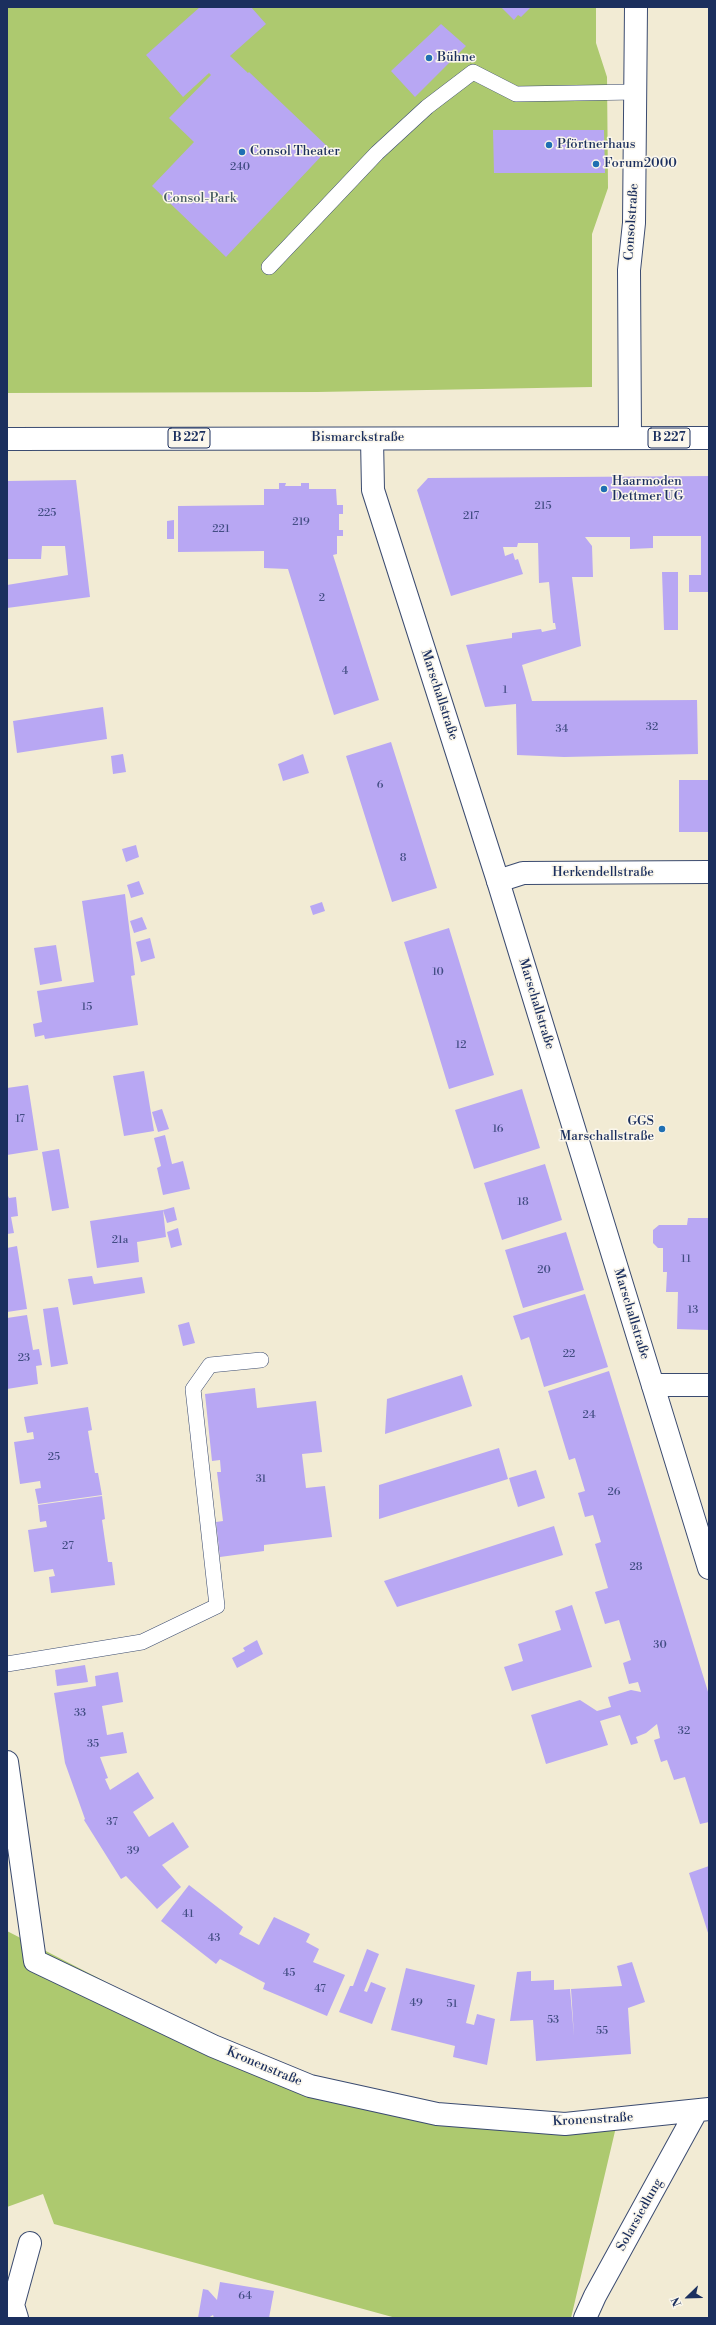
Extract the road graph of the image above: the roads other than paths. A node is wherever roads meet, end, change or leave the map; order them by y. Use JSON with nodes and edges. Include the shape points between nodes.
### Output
{"nodes":[{"id":1,"x":636,"y":7,"type":"edge"},
{"id":2,"x":636,"y":92,"type":"junction"},
{"id":3,"x":269,"y":267,"type":"dead end"},
{"id":4,"x":630,"y":438,"type":"junction"},
{"id":5,"x":709,"y":438,"type":"edge"},
{"id":6,"x":7,"y":439,"type":"edge"},
{"id":7,"x":372,"y":439,"type":"junction"},
{"id":8,"x":709,"y":872,"type":"edge"},
{"id":9,"x":498,"y":881,"type":"junction"},
{"id":10,"x":261,"y":1360,"type":"dead end"},
{"id":11,"x":653,"y":1385,"type":"junction"},
{"id":12,"x":709,"y":1385,"type":"edge"},
{"id":13,"x":709,"y":1568,"type":"edge"},
{"id":14,"x":7,"y":1664,"type":"edge"},
{"id":15,"x":7,"y":1762,"type":"edge"},
{"id":16,"x":702,"y":2111,"type":"edge"},
{"id":17,"x":30,"y":2243,"type":"dead end"},
{"id":18,"x":16,"y":2318,"type":"edge"},
{"id":19,"x":585,"y":2318,"type":"edge"}],
"edges":[{"from":1,"to":2,"type":"street","name":"Consolstraße"},
{"from":2,"to":3,"type":"lane","via":[[516,94],[473,72],[427,107],[377,153]]},
{"from":2,"to":4,"type":"street","name":"Consolstraße","via":[[634,224],[629,270]]},
{"from":4,"to":5,"type":"street","name":"Bismarckstraße","number":"B 227"},
{"from":4,"to":7,"type":"street","name":"Bismarckstraße","number":"B 227"},
{"from":6,"to":7,"type":"street","name":"Bismarckstraße","number":"B 227"},
{"from":7,"to":9,"type":"street","name":"Marschallstraße","via":[[373,490]]},
{"from":8,"to":9,"type":"street","name":"Herkendellstraße","via":[[523,874]]},
{"from":9,"to":11,"type":"street","name":"Marschallstraße"},
{"from":10,"to":14,"type":"lane","via":[[210,1365],[193,1389],[217,1606],[142,1642]]},
{"from":11,"to":12,"type":"street"},
{"from":11,"to":13,"type":"street","name":"Marschallstraße"},
{"from":15,"to":16,"type":"street","name":"Kronenstraße","via":[[35,1961],[214,2046],[310,2086],[436,2114],[565,2124]]},
{"from":16,"to":19,"type":"street","name":"Solarsiedlung","via":[[595,2296]]},
{"from":17,"to":18,"type":"street","via":[[14,2306]]}]}
